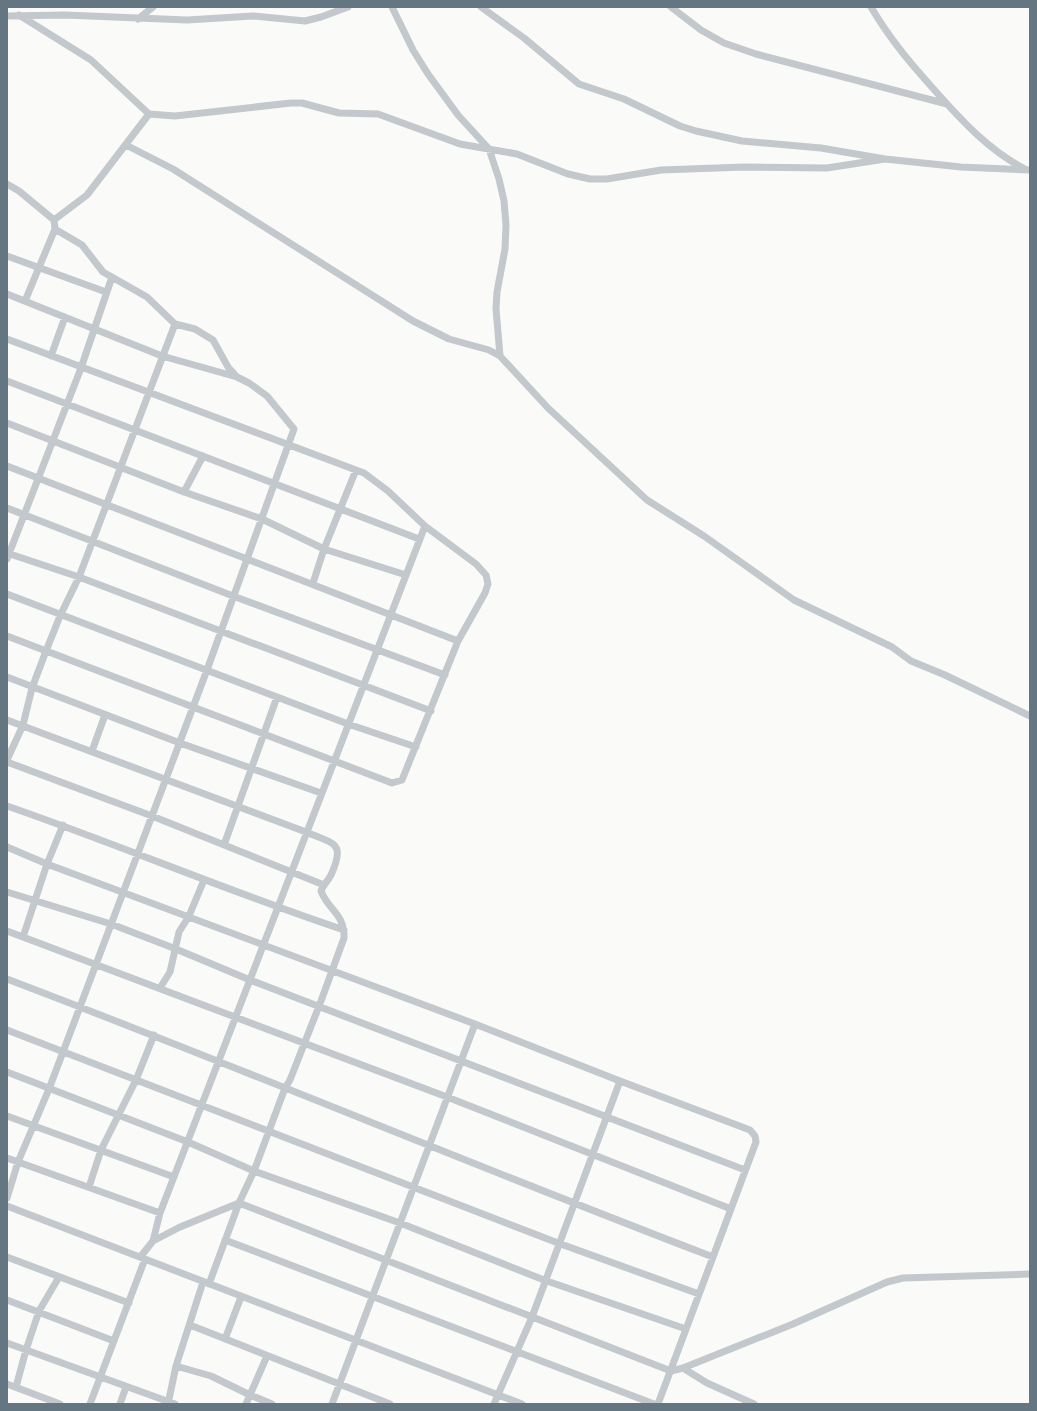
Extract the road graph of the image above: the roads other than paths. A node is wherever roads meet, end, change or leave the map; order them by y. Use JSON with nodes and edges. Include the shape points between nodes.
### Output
{"nodes":[{"id":1,"x":153,"y":7,"type":"edge"},
{"id":2,"x":347,"y":7,"type":"edge"},
{"id":3,"x":392,"y":7,"type":"edge"},
{"id":4,"x":481,"y":7,"type":"edge"},
{"id":5,"x":671,"y":7,"type":"edge"},
{"id":6,"x":871,"y":7,"type":"edge"},
{"id":7,"x":19,"y":15,"type":"junction"},
{"id":8,"x":7,"y":16,"type":"edge"},
{"id":9,"x":138,"y":20,"type":"junction"},
{"id":10,"x":947,"y":104,"type":"junction"},
{"id":11,"x":149,"y":114,"type":"junction"},
{"id":12,"x":126,"y":145,"type":"junction"},
{"id":13,"x":488,"y":149,"type":"junction"},
{"id":14,"x":885,"y":159,"type":"junction"},
{"id":15,"x":1029,"y":171,"type":"edge"},
{"id":16,"x":7,"y":184,"type":"edge"},
{"id":17,"x":54,"y":220,"type":"junction"},
{"id":18,"x":55,"y":229,"type":"junction"},
{"id":19,"x":7,"y":256,"type":"edge"},
{"id":20,"x":38,"y":268,"type":"junction"},
{"id":21,"x":112,"y":277,"type":"junction"},
{"id":22,"x":106,"y":292,"type":"junction"},
{"id":23,"x":7,"y":294,"type":"edge"},
{"id":24,"x":25,"y":302,"type":"junction"},
{"id":25,"x":65,"y":317,"type":"junction"},
{"id":26,"x":175,"y":324,"type":"junction"},
{"id":27,"x":94,"y":328,"type":"junction"},
{"id":28,"x":7,"y":339,"type":"edge"},
{"id":29,"x":51,"y":356,"type":"junction"},
{"id":30,"x":162,"y":356,"type":"junction"},
{"id":31,"x":500,"y":356,"type":"junction"},
{"id":32,"x":81,"y":368,"type":"junction"},
{"id":33,"x":237,"y":377,"type":"junction"},
{"id":34,"x":7,"y":381,"type":"edge"},
{"id":35,"x":150,"y":394,"type":"junction"},
{"id":36,"x":67,"y":403,"type":"junction"},
{"id":37,"x":7,"y":423,"type":"edge"},
{"id":38,"x":135,"y":431,"type":"junction"},
{"id":39,"x":53,"y":440,"type":"junction"},
{"id":40,"x":290,"y":444,"type":"junction"},
{"id":41,"x":203,"y":456,"type":"junction"},
{"id":42,"x":7,"y":466,"type":"edge"},
{"id":43,"x":121,"y":467,"type":"junction"},
{"id":44,"x":356,"y":470,"type":"junction"},
{"id":45,"x":38,"y":479,"type":"junction"},
{"id":46,"x":275,"y":483,"type":"junction"},
{"id":47,"x":184,"y":492,"type":"junction"},
{"id":48,"x":107,"y":504,"type":"junction"},
{"id":49,"x":7,"y":508,"type":"edge"},
{"id":50,"x":340,"y":508,"type":"junction"},
{"id":51,"x":25,"y":515,"type":"junction"},
{"id":52,"x":262,"y":519,"type":"junction"},
{"id":53,"x":425,"y":526,"type":"junction"},
{"id":54,"x":419,"y":538,"type":"junction"},
{"id":55,"x":93,"y":540,"type":"junction"},
{"id":56,"x":324,"y":549,"type":"junction"},
{"id":57,"x":8,"y":555,"type":"edge"},
{"id":58,"x":248,"y":558,"type":"junction"},
{"id":59,"x":406,"y":575,"type":"junction"},
{"id":60,"x":79,"y":578,"type":"junction"},
{"id":61,"x":313,"y":583,"type":"junction"},
{"id":62,"x":7,"y":594,"type":"edge"},
{"id":63,"x":233,"y":596,"type":"junction"},
{"id":64,"x":390,"y":614,"type":"junction"},
{"id":65,"x":60,"y":616,"type":"junction"},
{"id":66,"x":221,"y":631,"type":"junction"},
{"id":67,"x":7,"y":636,"type":"edge"},
{"id":68,"x":458,"y":641,"type":"junction"},
{"id":69,"x":377,"y":649,"type":"junction"},
{"id":70,"x":46,"y":651,"type":"junction"},
{"id":71,"x":207,"y":670,"type":"junction"},
{"id":72,"x":445,"y":675,"type":"junction"},
{"id":73,"x":7,"y":677,"type":"edge"},
{"id":74,"x":363,"y":684,"type":"junction"},
{"id":75,"x":32,"y":688,"type":"junction"},
{"id":76,"x":277,"y":697,"type":"junction"},
{"id":77,"x":193,"y":708,"type":"junction"},
{"id":78,"x":430,"y":711,"type":"junction"},
{"id":79,"x":105,"y":714,"type":"junction"},
{"id":80,"x":1030,"y":716,"type":"edge"},
{"id":81,"x":7,"y":720,"type":"edge"},
{"id":82,"x":348,"y":724,"type":"junction"},
{"id":83,"x":23,"y":725,"type":"junction"},
{"id":84,"x":263,"y":734,"type":"junction"},
{"id":85,"x":180,"y":743,"type":"junction"},
{"id":86,"x":416,"y":747,"type":"junction"},
{"id":87,"x":92,"y":751,"type":"junction"},
{"id":88,"x":334,"y":760,"type":"junction"},
{"id":89,"x":7,"y":761,"type":"edge"},
{"id":90,"x":250,"y":768,"type":"junction"},
{"id":91,"x":166,"y":779,"type":"junction"},
{"id":92,"x":321,"y":793,"type":"junction"},
{"id":93,"x":7,"y":806,"type":"edge"},
{"id":94,"x":238,"y":806,"type":"junction"},
{"id":95,"x":152,"y":816,"type":"junction"},
{"id":96,"x":63,"y":825,"type":"junction"},
{"id":97,"x":306,"y":832,"type":"junction"},
{"id":98,"x":224,"y":845,"type":"junction"},
{"id":99,"x":7,"y":847,"type":"edge"},
{"id":100,"x":138,"y":854,"type":"junction"},
{"id":101,"x":47,"y":864,"type":"junction"},
{"id":102,"x":292,"y":871,"type":"junction"},
{"id":103,"x":204,"y":880,"type":"junction"},
{"id":104,"x":324,"y":885,"type":"junction"},
{"id":105,"x":7,"y":892,"type":"edge"},
{"id":106,"x":123,"y":892,"type":"junction"},
{"id":107,"x":34,"y":900,"type":"junction"},
{"id":108,"x":277,"y":907,"type":"junction"},
{"id":109,"x":189,"y":916,"type":"junction"},
{"id":110,"x":111,"y":924,"type":"junction"},
{"id":111,"x":344,"y":930,"type":"junction"},
{"id":112,"x":7,"y":931,"type":"edge"},
{"id":113,"x":23,"y":937,"type":"junction"},
{"id":114,"x":263,"y":944,"type":"junction"},
{"id":115,"x":176,"y":949,"type":"junction"},
{"id":116,"x":96,"y":963,"type":"junction"},
{"id":117,"x":333,"y":970,"type":"junction"},
{"id":118,"x":7,"y":979,"type":"edge"},
{"id":119,"x":250,"y":980,"type":"junction"},
{"id":120,"x":160,"y":988,"type":"junction"},
{"id":121,"x":80,"y":1007,"type":"junction"},
{"id":122,"x":319,"y":1007,"type":"junction"},
{"id":123,"x":236,"y":1016,"type":"junction"},
{"id":124,"x":475,"y":1024,"type":"junction"},
{"id":125,"x":7,"y":1030,"type":"edge"},
{"id":126,"x":154,"y":1035,"type":"junction"},
{"id":127,"x":304,"y":1044,"type":"junction"},
{"id":128,"x":63,"y":1052,"type":"junction"},
{"id":129,"x":219,"y":1060,"type":"junction"},
{"id":130,"x":460,"y":1061,"type":"junction"},
{"id":131,"x":7,"y":1072,"type":"edge"},
{"id":132,"x":136,"y":1080,"type":"junction"},
{"id":133,"x":620,"y":1081,"type":"junction"},
{"id":134,"x":285,"y":1088,"type":"junction"},
{"id":135,"x":49,"y":1089,"type":"junction"},
{"id":136,"x":447,"y":1097,"type":"junction"},
{"id":137,"x":202,"y":1106,"type":"junction"},
{"id":138,"x":118,"y":1115,"type":"junction"},
{"id":139,"x":7,"y":1116,"type":"edge"},
{"id":140,"x":606,"y":1117,"type":"junction"},
{"id":141,"x":32,"y":1126,"type":"junction"},
{"id":142,"x":268,"y":1132,"type":"junction"},
{"id":143,"x":188,"y":1142,"type":"junction"},
{"id":144,"x":430,"y":1144,"type":"junction"},
{"id":145,"x":101,"y":1150,"type":"junction"},
{"id":146,"x":592,"y":1154,"type":"junction"},
{"id":147,"x":7,"y":1158,"type":"edge"},
{"id":148,"x":18,"y":1162,"type":"junction"},
{"id":149,"x":745,"y":1170,"type":"junction"},
{"id":150,"x":254,"y":1171,"type":"junction"},
{"id":151,"x":174,"y":1177,"type":"junction"},
{"id":152,"x":88,"y":1187,"type":"junction"},
{"id":153,"x":414,"y":1187,"type":"junction"},
{"id":154,"x":7,"y":1198,"type":"edge"},
{"id":155,"x":239,"y":1203,"type":"junction"},
{"id":156,"x":573,"y":1204,"type":"junction"},
{"id":157,"x":7,"y":1206,"type":"edge"},
{"id":158,"x":731,"y":1209,"type":"junction"},
{"id":159,"x":160,"y":1213,"type":"junction"},
{"id":160,"x":400,"y":1223,"type":"junction"},
{"id":161,"x":225,"y":1240,"type":"junction"},
{"id":162,"x":153,"y":1241,"type":"junction"},
{"id":163,"x":558,"y":1243,"type":"junction"},
{"id":164,"x":713,"y":1257,"type":"junction"},
{"id":165,"x":7,"y":1258,"type":"edge"},
{"id":166,"x":143,"y":1258,"type":"junction"},
{"id":167,"x":386,"y":1260,"type":"junction"},
{"id":168,"x":1030,"y":1274,"type":"edge"},
{"id":169,"x":59,"y":1277,"type":"junction"},
{"id":170,"x":544,"y":1280,"type":"junction"},
{"id":171,"x":206,"y":1283,"type":"junction"},
{"id":172,"x":699,"y":1294,"type":"junction"},
{"id":173,"x":241,"y":1297,"type":"junction"},
{"id":174,"x":372,"y":1297,"type":"junction"},
{"id":175,"x":7,"y":1300,"type":"edge"},
{"id":176,"x":129,"y":1303,"type":"junction"},
{"id":177,"x":39,"y":1311,"type":"junction"},
{"id":178,"x":532,"y":1317,"type":"junction"},
{"id":179,"x":190,"y":1325,"type":"junction"},
{"id":180,"x":686,"y":1329,"type":"junction"},
{"id":181,"x":225,"y":1339,"type":"junction"},
{"id":182,"x":114,"y":1341,"type":"junction"},
{"id":183,"x":355,"y":1341,"type":"junction"},
{"id":184,"x":7,"y":1343,"type":"edge"},
{"id":185,"x":26,"y":1350,"type":"junction"},
{"id":186,"x":517,"y":1352,"type":"junction"},
{"id":187,"x":267,"y":1356,"type":"junction"},
{"id":188,"x":176,"y":1366,"type":"junction"},
{"id":189,"x":683,"y":1368,"type":"junction"},
{"id":190,"x":671,"y":1370,"type":"junction"},
{"id":191,"x":100,"y":1377,"type":"junction"},
{"id":192,"x":7,"y":1384,"type":"edge"},
{"id":193,"x":339,"y":1384,"type":"junction"},
{"id":194,"x":16,"y":1387,"type":"junction"},
{"id":195,"x":126,"y":1387,"type":"junction"},
{"id":196,"x":250,"y":1395,"type":"junction"},
{"id":197,"x":498,"y":1395,"type":"junction"},
{"id":198,"x":170,"y":1403,"type":"edge"},
{"id":199,"x":60,"y":1404,"type":"edge"},
{"id":200,"x":90,"y":1404,"type":"edge"},
{"id":201,"x":120,"y":1404,"type":"edge"},
{"id":202,"x":246,"y":1404,"type":"edge"},
{"id":203,"x":272,"y":1404,"type":"edge"},
{"id":204,"x":332,"y":1404,"type":"edge"},
{"id":205,"x":390,"y":1404,"type":"edge"},
{"id":206,"x":494,"y":1404,"type":"edge"},
{"id":207,"x":522,"y":1404,"type":"edge"},
{"id":208,"x":654,"y":1404,"type":"edge"},
{"id":209,"x":658,"y":1404,"type":"edge"},
{"id":210,"x":754,"y":1404,"type":"edge"}],
"edges":[{"from":1,"to":9,"type":"street"},
{"from":2,"to":9,"type":"street","via":[[321,18],[305,21],[253,16]]},
{"from":3,"to":13,"type":"street","via":[[428,74],[458,115]]},
{"from":4,"to":14,"type":"street","via":[[524,38],[579,84],[624,98],[680,126],[742,141],[821,148]]},
{"from":5,"to":10,"type":"street","via":[[718,39],[756,54]]},
{"from":6,"to":10,"type":"street","via":[[900,52]]},
{"from":7,"to":8,"type":"street"},
{"from":7,"to":9,"type":"street"},
{"from":7,"to":11,"type":"street","via":[[91,60]]},
{"from":10,"to":15,"type":"street","via":[[994,150]]},
{"from":11,"to":12,"type":"street"},
{"from":11,"to":13,"type":"street","via":[[175,116],[302,103],[339,113],[378,114],[460,144]]},
{"from":12,"to":17,"type":"street","via":[[86,195]]},
{"from":12,"to":31,"type":"street","via":[[173,169],[413,321],[449,339],[489,350]]},
{"from":13,"to":14,"type":"street","via":[[517,154],[568,174],[590,179],[607,179],[661,170],[827,168]]},
{"from":13,"to":31,"type":"street","via":[[500,178],[506,225],[496,309]]},
{"from":14,"to":15,"type":"street"},
{"from":16,"to":17,"type":"street"},
{"from":17,"to":18,"type":"street"},
{"from":18,"to":20,"type":"street"},
{"from":18,"to":21,"type":"street","via":[[82,244],[98,268]]},
{"from":19,"to":20,"type":"street"},
{"from":20,"to":22,"type":"street"},
{"from":20,"to":24,"type":"street"},
{"from":21,"to":22,"type":"street"},
{"from":21,"to":26,"type":"street","via":[[147,296]]},
{"from":22,"to":27,"type":"street"},
{"from":23,"to":24,"type":"street"},
{"from":24,"to":25,"type":"street"},
{"from":25,"to":27,"type":"street"},
{"from":25,"to":29,"type":"street"},
{"from":26,"to":30,"type":"street"},
{"from":26,"to":33,"type":"street","via":[[195,329],[213,340],[228,367]]},
{"from":27,"to":30,"type":"street"},
{"from":27,"to":32,"type":"street"},
{"from":28,"to":29,"type":"street"},
{"from":29,"to":32,"type":"street"},
{"from":30,"to":33,"type":"street"},
{"from":30,"to":35,"type":"street"},
{"from":31,"to":80,"type":"street","via":[[548,408],[647,500],[704,536],[789,597],[892,647],[911,661]]},
{"from":32,"to":35,"type":"street"},
{"from":32,"to":36,"type":"street"},
{"from":33,"to":40,"type":"street","via":[[267,396],[278,412],[291,423],[294,429]]},
{"from":34,"to":36,"type":"street"},
{"from":35,"to":38,"type":"street"},
{"from":35,"to":40,"type":"street"},
{"from":36,"to":38,"type":"street"},
{"from":36,"to":39,"type":"street"},
{"from":37,"to":39,"type":"street"},
{"from":38,"to":41,"type":"street"},
{"from":38,"to":43,"type":"street"},
{"from":39,"to":43,"type":"street"},
{"from":39,"to":45,"type":"street"},
{"from":40,"to":44,"type":"street"},
{"from":40,"to":46,"type":"street"},
{"from":41,"to":46,"type":"street"},
{"from":41,"to":47,"type":"street"},
{"from":42,"to":45,"type":"street"},
{"from":43,"to":47,"type":"street"},
{"from":43,"to":48,"type":"street"},
{"from":44,"to":50,"type":"street"},
{"from":44,"to":53,"type":"street","via":[[375,480]]},
{"from":45,"to":48,"type":"street"},
{"from":45,"to":51,"type":"street"},
{"from":46,"to":50,"type":"street"},
{"from":46,"to":52,"type":"street"},
{"from":47,"to":52,"type":"street"},
{"from":48,"to":55,"type":"street"},
{"from":48,"to":58,"type":"street"},
{"from":49,"to":51,"type":"street"},
{"from":50,"to":54,"type":"street"},
{"from":50,"to":56,"type":"street"},
{"from":51,"to":55,"type":"street"},
{"from":51,"to":57,"type":"street"},
{"from":52,"to":56,"type":"street"},
{"from":52,"to":58,"type":"street"},
{"from":53,"to":54,"type":"street"},
{"from":53,"to":68,"type":"street","via":[[476,564],[486,575],[488,584],[485,593]]},
{"from":54,"to":59,"type":"street"},
{"from":55,"to":60,"type":"street"},
{"from":55,"to":63,"type":"street"},
{"from":56,"to":59,"type":"street"},
{"from":56,"to":61,"type":"street"},
{"from":57,"to":60,"type":"street"},
{"from":58,"to":61,"type":"street"},
{"from":58,"to":63,"type":"street"},
{"from":59,"to":64,"type":"street"},
{"from":60,"to":65,"type":"street"},
{"from":60,"to":66,"type":"street"},
{"from":61,"to":64,"type":"street"},
{"from":62,"to":65,"type":"street"},
{"from":63,"to":66,"type":"street"},
{"from":63,"to":69,"type":"street"},
{"from":64,"to":68,"type":"street"},
{"from":64,"to":69,"type":"street"},
{"from":65,"to":70,"type":"street"},
{"from":65,"to":71,"type":"street"},
{"from":66,"to":71,"type":"street"},
{"from":66,"to":74,"type":"street"},
{"from":67,"to":70,"type":"street"},
{"from":68,"to":72,"type":"street"},
{"from":69,"to":72,"type":"street"},
{"from":69,"to":74,"type":"street"},
{"from":70,"to":75,"type":"street"},
{"from":70,"to":77,"type":"street"},
{"from":71,"to":76,"type":"street"},
{"from":71,"to":77,"type":"street"},
{"from":72,"to":78,"type":"street"},
{"from":73,"to":75,"type":"street"},
{"from":74,"to":78,"type":"street"},
{"from":74,"to":82,"type":"street"},
{"from":75,"to":79,"type":"street"},
{"from":75,"to":83,"type":"street"},
{"from":76,"to":82,"type":"street"},
{"from":76,"to":84,"type":"street"},
{"from":77,"to":84,"type":"street"},
{"from":77,"to":85,"type":"street"},
{"from":78,"to":86,"type":"street"},
{"from":79,"to":85,"type":"street"},
{"from":79,"to":87,"type":"street"},
{"from":81,"to":83,"type":"street"},
{"from":82,"to":86,"type":"street"},
{"from":82,"to":88,"type":"street"},
{"from":83,"to":87,"type":"street"},
{"from":83,"to":89,"type":"street"},
{"from":84,"to":88,"type":"street"},
{"from":84,"to":90,"type":"street"},
{"from":85,"to":90,"type":"street"},
{"from":85,"to":91,"type":"street"},
{"from":86,"to":88,"type":"street","via":[[402,780],[397,783]]},
{"from":87,"to":91,"type":"street"},
{"from":88,"to":92,"type":"street"},
{"from":89,"to":95,"type":"street"},
{"from":90,"to":92,"type":"street"},
{"from":90,"to":94,"type":"street"},
{"from":91,"to":94,"type":"street"},
{"from":91,"to":95,"type":"street"},
{"from":92,"to":97,"type":"street"},
{"from":93,"to":96,"type":"street"},
{"from":94,"to":97,"type":"street"},
{"from":94,"to":98,"type":"street"},
{"from":95,"to":98,"type":"street"},
{"from":95,"to":100,"type":"street"},
{"from":96,"to":100,"type":"street"},
{"from":96,"to":101,"type":"street"},
{"from":97,"to":102,"type":"street"},
{"from":97,"to":104,"type":"street","via":[[335,845],[338,850],[339,856],[331,876]]},
{"from":98,"to":102,"type":"street"},
{"from":99,"to":101,"type":"street"},
{"from":100,"to":103,"type":"street"},
{"from":100,"to":106,"type":"street"},
{"from":101,"to":106,"type":"street"},
{"from":101,"to":107,"type":"street"},
{"from":102,"to":104,"type":"street"},
{"from":102,"to":108,"type":"street"},
{"from":103,"to":108,"type":"street"},
{"from":103,"to":109,"type":"street"},
{"from":104,"to":111,"type":"street","via":[[322,894],[341,919]]},
{"from":105,"to":107,"type":"street"},
{"from":106,"to":109,"type":"street"},
{"from":106,"to":110,"type":"street"},
{"from":107,"to":110,"type":"street"},
{"from":107,"to":113,"type":"street"},
{"from":108,"to":111,"type":"street"},
{"from":108,"to":114,"type":"street"},
{"from":109,"to":114,"type":"street"},
{"from":109,"to":115,"type":"street","via":[[180,932]]},
{"from":110,"to":115,"type":"street"},
{"from":110,"to":116,"type":"street"},
{"from":111,"to":117,"type":"street","via":[[344,938]]},
{"from":112,"to":113,"type":"street"},
{"from":113,"to":116,"type":"street"},
{"from":114,"to":117,"type":"street"},
{"from":114,"to":119,"type":"street"},
{"from":115,"to":119,"type":"street"},
{"from":115,"to":120,"type":"street","via":[[170,972]]},
{"from":116,"to":120,"type":"street"},
{"from":116,"to":121,"type":"street"},
{"from":117,"to":122,"type":"street"},
{"from":117,"to":124,"type":"street"},
{"from":118,"to":121,"type":"street"},
{"from":119,"to":122,"type":"street"},
{"from":119,"to":123,"type":"street"},
{"from":120,"to":123,"type":"street"},
{"from":121,"to":126,"type":"street"},
{"from":121,"to":128,"type":"street"},
{"from":122,"to":127,"type":"street"},
{"from":122,"to":130,"type":"street"},
{"from":123,"to":127,"type":"street"},
{"from":123,"to":129,"type":"street"},
{"from":124,"to":130,"type":"street"},
{"from":124,"to":133,"type":"street"},
{"from":125,"to":128,"type":"street"},
{"from":126,"to":129,"type":"street"},
{"from":126,"to":132,"type":"street"},
{"from":127,"to":134,"type":"street"},
{"from":127,"to":136,"type":"street"},
{"from":128,"to":132,"type":"street"},
{"from":128,"to":135,"type":"street"},
{"from":129,"to":134,"type":"street"},
{"from":129,"to":137,"type":"street"},
{"from":130,"to":136,"type":"street"},
{"from":130,"to":140,"type":"street"},
{"from":131,"to":135,"type":"street"},
{"from":132,"to":137,"type":"street"},
{"from":132,"to":138,"type":"street"},
{"from":133,"to":140,"type":"street"},
{"from":133,"to":149,"type":"street","via":[[750,1130],[756,1142]]},
{"from":134,"to":142,"type":"street"},
{"from":134,"to":144,"type":"street"},
{"from":135,"to":138,"type":"street"},
{"from":135,"to":141,"type":"street"},
{"from":136,"to":144,"type":"street"},
{"from":136,"to":146,"type":"street"},
{"from":137,"to":142,"type":"street"},
{"from":137,"to":143,"type":"street"},
{"from":138,"to":143,"type":"street"},
{"from":138,"to":145,"type":"street"},
{"from":139,"to":141,"type":"street"},
{"from":140,"to":146,"type":"street"},
{"from":140,"to":149,"type":"street"},
{"from":141,"to":145,"type":"street"},
{"from":141,"to":148,"type":"street"},
{"from":142,"to":150,"type":"street"},
{"from":142,"to":153,"type":"street"},
{"from":143,"to":150,"type":"street"},
{"from":143,"to":151,"type":"street"},
{"from":144,"to":153,"type":"street"},
{"from":144,"to":156,"type":"street"},
{"from":145,"to":151,"type":"street"},
{"from":145,"to":152,"type":"street"},
{"from":146,"to":156,"type":"street"},
{"from":146,"to":158,"type":"street"},
{"from":147,"to":148,"type":"street"},
{"from":148,"to":152,"type":"street"},
{"from":148,"to":154,"type":"street"},
{"from":149,"to":158,"type":"street"},
{"from":150,"to":155,"type":"street"},
{"from":150,"to":160,"type":"street"},
{"from":151,"to":159,"type":"street"},
{"from":152,"to":159,"type":"street"},
{"from":153,"to":160,"type":"street"},
{"from":153,"to":163,"type":"street"},
{"from":155,"to":161,"type":"street"},
{"from":155,"to":162,"type":"street"},
{"from":155,"to":167,"type":"street"},
{"from":156,"to":163,"type":"street"},
{"from":156,"to":164,"type":"street"},
{"from":157,"to":166,"type":"street"},
{"from":158,"to":164,"type":"street"},
{"from":159,"to":162,"type":"street"},
{"from":160,"to":167,"type":"street"},
{"from":160,"to":170,"type":"street"},
{"from":161,"to":171,"type":"street"},
{"from":161,"to":174,"type":"street"},
{"from":162,"to":166,"type":"street"},
{"from":163,"to":170,"type":"street"},
{"from":163,"to":172,"type":"street"},
{"from":164,"to":172,"type":"street"},
{"from":165,"to":169,"type":"street"},
{"from":166,"to":171,"type":"street"},
{"from":166,"to":176,"type":"street"},
{"from":167,"to":174,"type":"street"},
{"from":167,"to":178,"type":"street"},
{"from":168,"to":189,"type":"street","via":[[903,1278],[887,1282],[794,1324]]},
{"from":169,"to":176,"type":"street"},
{"from":169,"to":177,"type":"street"},
{"from":170,"to":178,"type":"street"},
{"from":170,"to":180,"type":"street"},
{"from":171,"to":173,"type":"street"},
{"from":171,"to":179,"type":"street"},
{"from":172,"to":180,"type":"street"},
{"from":173,"to":181,"type":"street"},
{"from":173,"to":183,"type":"street"},
{"from":174,"to":183,"type":"street"},
{"from":174,"to":186,"type":"street"},
{"from":175,"to":177,"type":"street"},
{"from":176,"to":182,"type":"street"},
{"from":177,"to":182,"type":"street"},
{"from":177,"to":185,"type":"street"},
{"from":178,"to":186,"type":"street"},
{"from":178,"to":190,"type":"street"},
{"from":179,"to":181,"type":"street"},
{"from":179,"to":188,"type":"street"},
{"from":180,"to":190,"type":"street"},
{"from":181,"to":187,"type":"street"},
{"from":182,"to":191,"type":"street"},
{"from":183,"to":193,"type":"street"},
{"from":183,"to":197,"type":"street"},
{"from":184,"to":185,"type":"street"},
{"from":185,"to":191,"type":"street"},
{"from":185,"to":194,"type":"street"},
{"from":186,"to":197,"type":"street"},
{"from":186,"to":208,"type":"street"},
{"from":187,"to":193,"type":"street"},
{"from":187,"to":196,"type":"street"},
{"from":188,"to":196,"type":"street","via":[[212,1376]]},
{"from":188,"to":198,"type":"street"},
{"from":189,"to":190,"type":"street"},
{"from":189,"to":210,"type":"street","via":[[707,1383]]},
{"from":190,"to":209,"type":"street"},
{"from":191,"to":195,"type":"street"},
{"from":191,"to":200,"type":"street"},
{"from":192,"to":194,"type":"street"},
{"from":193,"to":204,"type":"street"},
{"from":193,"to":205,"type":"street"},
{"from":194,"to":199,"type":"street"},
{"from":195,"to":198,"type":"street"},
{"from":195,"to":201,"type":"street"},
{"from":196,"to":202,"type":"street"},
{"from":196,"to":203,"type":"street"},
{"from":197,"to":206,"type":"street"},
{"from":197,"to":207,"type":"street"}]}
